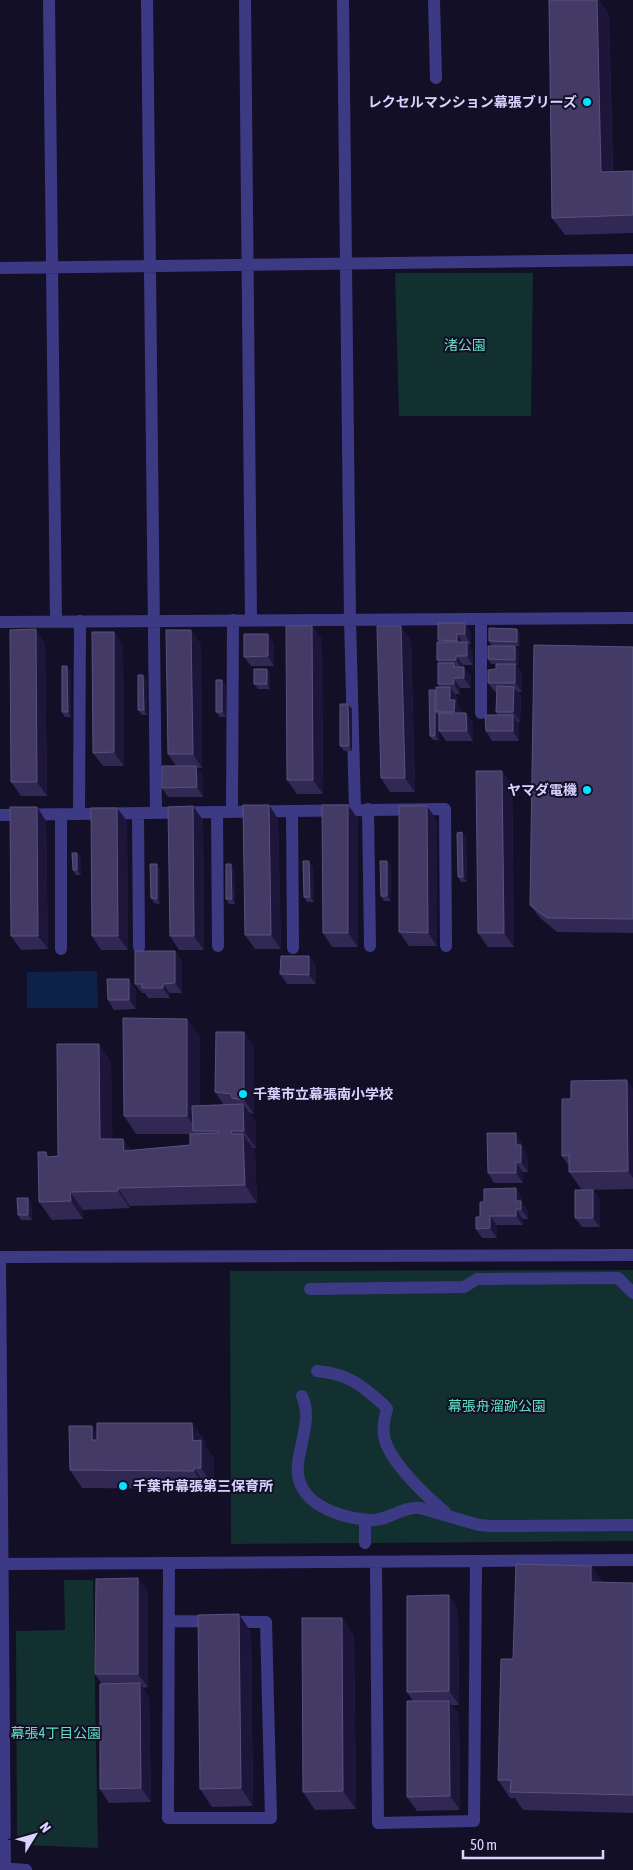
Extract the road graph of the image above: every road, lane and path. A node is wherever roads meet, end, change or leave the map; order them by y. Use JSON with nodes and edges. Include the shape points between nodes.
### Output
{"nodes":[{"id":1,"x":49,"y":0,"type":"edge"},
{"id":2,"x":147,"y":0,"type":"edge"},
{"id":3,"x":245,"y":0,"type":"edge"},
{"id":4,"x":344,"y":0,"type":"edge"},
{"id":5,"x":434,"y":0,"type":"edge"},
{"id":6,"x":436,"y":78,"type":"dead end"},
{"id":7,"x":633,"y":260,"type":"edge"},
{"id":8,"x":346,"y":264,"type":"junction"},
{"id":9,"x":248,"y":265,"type":"junction"},
{"id":10,"x":150,"y":267,"type":"junction"},
{"id":11,"x":0,"y":268,"type":"edge"},
{"id":12,"x":52,"y":268,"type":"junction"},
{"id":13,"x":633,"y":618,"type":"edge"},
{"id":14,"x":350,"y":619,"type":"junction"},
{"id":15,"x":481,"y":619,"type":"junction"},
{"id":16,"x":233,"y":620,"type":"junction"},
{"id":17,"x":251,"y":620,"type":"junction"},
{"id":18,"x":153,"y":621,"type":"junction"},
{"id":19,"x":0,"y":622,"type":"edge"},
{"id":20,"x":56,"y":622,"type":"junction"},
{"id":21,"x":80,"y":622,"type":"junction"},
{"id":22,"x":481,"y":713,"type":"dead end"},
{"id":23,"x":355,"y":810,"type":"junction"},
{"id":24,"x":368,"y":810,"type":"junction"},
{"id":25,"x":292,"y":811,"type":"junction"},
{"id":26,"x":217,"y":812,"type":"junction"},
{"id":27,"x":232,"y":812,"type":"junction"},
{"id":28,"x":138,"y":813,"type":"junction"},
{"id":29,"x":156,"y":813,"type":"junction"},
{"id":30,"x":61,"y":814,"type":"junction"},
{"id":31,"x":79,"y":814,"type":"junction"},
{"id":32,"x":0,"y":815,"type":"edge"},
{"id":33,"x":218,"y":946,"type":"dead end"},
{"id":34,"x":370,"y":946,"type":"dead end"},
{"id":35,"x":446,"y":946,"type":"dead end"},
{"id":36,"x":139,"y":947,"type":"dead end"},
{"id":37,"x":293,"y":948,"type":"dead end"},
{"id":38,"x":61,"y":949,"type":"dead end"},
{"id":39,"x":633,"y":1255,"type":"edge"},
{"id":40,"x":0,"y":1257,"type":"edge"},
{"id":41,"x":0,"y":1261,"type":"edge"},
{"id":42,"x":310,"y":1288,"type":"dead end"},
{"id":43,"x":633,"y":1293,"type":"edge"},
{"id":44,"x":317,"y":1371,"type":"dead end"},
{"id":45,"x":302,"y":1396,"type":"dead end"},
{"id":46,"x":421,"y":1488,"type":"junction"},
{"id":47,"x":411,"y":1507,"type":"junction"},
{"id":48,"x":450,"y":1516,"type":"junction"},
{"id":49,"x":365,"y":1520,"type":"junction"},
{"id":50,"x":633,"y":1525,"type":"edge"},
{"id":51,"x":365,"y":1543,"type":"dead end"},
{"id":52,"x":633,"y":1560,"type":"edge"},
{"id":53,"x":476,"y":1561,"type":"junction"},
{"id":54,"x":376,"y":1562,"type":"junction"},
{"id":55,"x":169,"y":1563,"type":"junction"},
{"id":56,"x":3,"y":1564,"type":"junction"},
{"id":57,"x":169,"y":1621,"type":"junction"},
{"id":58,"x":3,"y":1869,"type":"edge"},
{"id":59,"x":26,"y":1870,"type":"edge"}],
"edges":[{"from":1,"to":12,"type":"street"},
{"from":2,"to":10,"type":"street"},
{"from":3,"to":9,"type":"street"},
{"from":4,"to":8,"type":"street"},
{"from":5,"to":6,"type":"street"},
{"from":7,"to":8,"type":"street"},
{"from":8,"to":9,"type":"street"},
{"from":8,"to":14,"type":"street"},
{"from":9,"to":10,"type":"street"},
{"from":9,"to":17,"type":"street"},
{"from":10,"to":12,"type":"street"},
{"from":10,"to":18,"type":"street"},
{"from":11,"to":12,"type":"street"},
{"from":12,"to":20,"type":"street"},
{"from":13,"to":15,"type":"street"},
{"from":14,"to":15,"type":"street"},
{"from":14,"to":17,"type":"street"},
{"from":14,"to":23,"type":"street"},
{"from":15,"to":22,"type":"street"},
{"from":16,"to":17,"type":"street"},
{"from":16,"to":18,"type":"street"},
{"from":16,"to":27,"type":"street"},
{"from":18,"to":21,"type":"street"},
{"from":18,"to":29,"type":"street"},
{"from":19,"to":20,"type":"street"},
{"from":20,"to":21,"type":"street"},
{"from":21,"to":31,"type":"street"},
{"from":23,"to":24,"type":"street"},
{"from":23,"to":25,"type":"street"},
{"from":24,"to":34,"type":"street"},
{"from":24,"to":35,"type":"street","via":[[445,808]]},
{"from":25,"to":27,"type":"street"},
{"from":25,"to":37,"type":"street"},
{"from":26,"to":27,"type":"street"},
{"from":26,"to":29,"type":"street"},
{"from":26,"to":33,"type":"street"},
{"from":28,"to":29,"type":"street"},
{"from":28,"to":31,"type":"street"},
{"from":28,"to":36,"type":"street"},
{"from":30,"to":31,"type":"street"},
{"from":30,"to":32,"type":"street"},
{"from":30,"to":38,"type":"street"},
{"from":39,"to":40,"type":"street"},
{"from":41,"to":56,"type":"street"},
{"from":42,"to":43,"type":"street","via":[[464,1287],[477,1279],[618,1278]]},
{"from":44,"to":46,"type":"street","via":[[334,1372],[352,1379],[384,1405],[387,1409],[385,1440],[397,1461]]},
{"from":45,"to":49,"type":"street","via":[[306,1414],[298,1464],[300,1484],[319,1506],[336,1514]]},
{"from":46,"to":47,"type":"street","via":[[418,1500]]},
{"from":46,"to":48,"type":"street"},
{"from":47,"to":48,"type":"street"},
{"from":47,"to":49,"type":"street","via":[[376,1520]]},
{"from":48,"to":50,"type":"street","via":[[492,1526]]},
{"from":49,"to":51,"type":"street"},
{"from":52,"to":53,"type":"street"},
{"from":53,"to":54,"type":"street"},
{"from":53,"to":54,"type":"street","via":[[474,1820],[378,1823]]},
{"from":54,"to":55,"type":"street"},
{"from":55,"to":56,"type":"street"},
{"from":55,"to":57,"type":"street"},
{"from":56,"to":58,"type":"street"},
{"from":57,"to":57,"type":"street","via":[[168,1818],[271,1818],[266,1622]]},
{"from":58,"to":59,"type":"street"}]}
